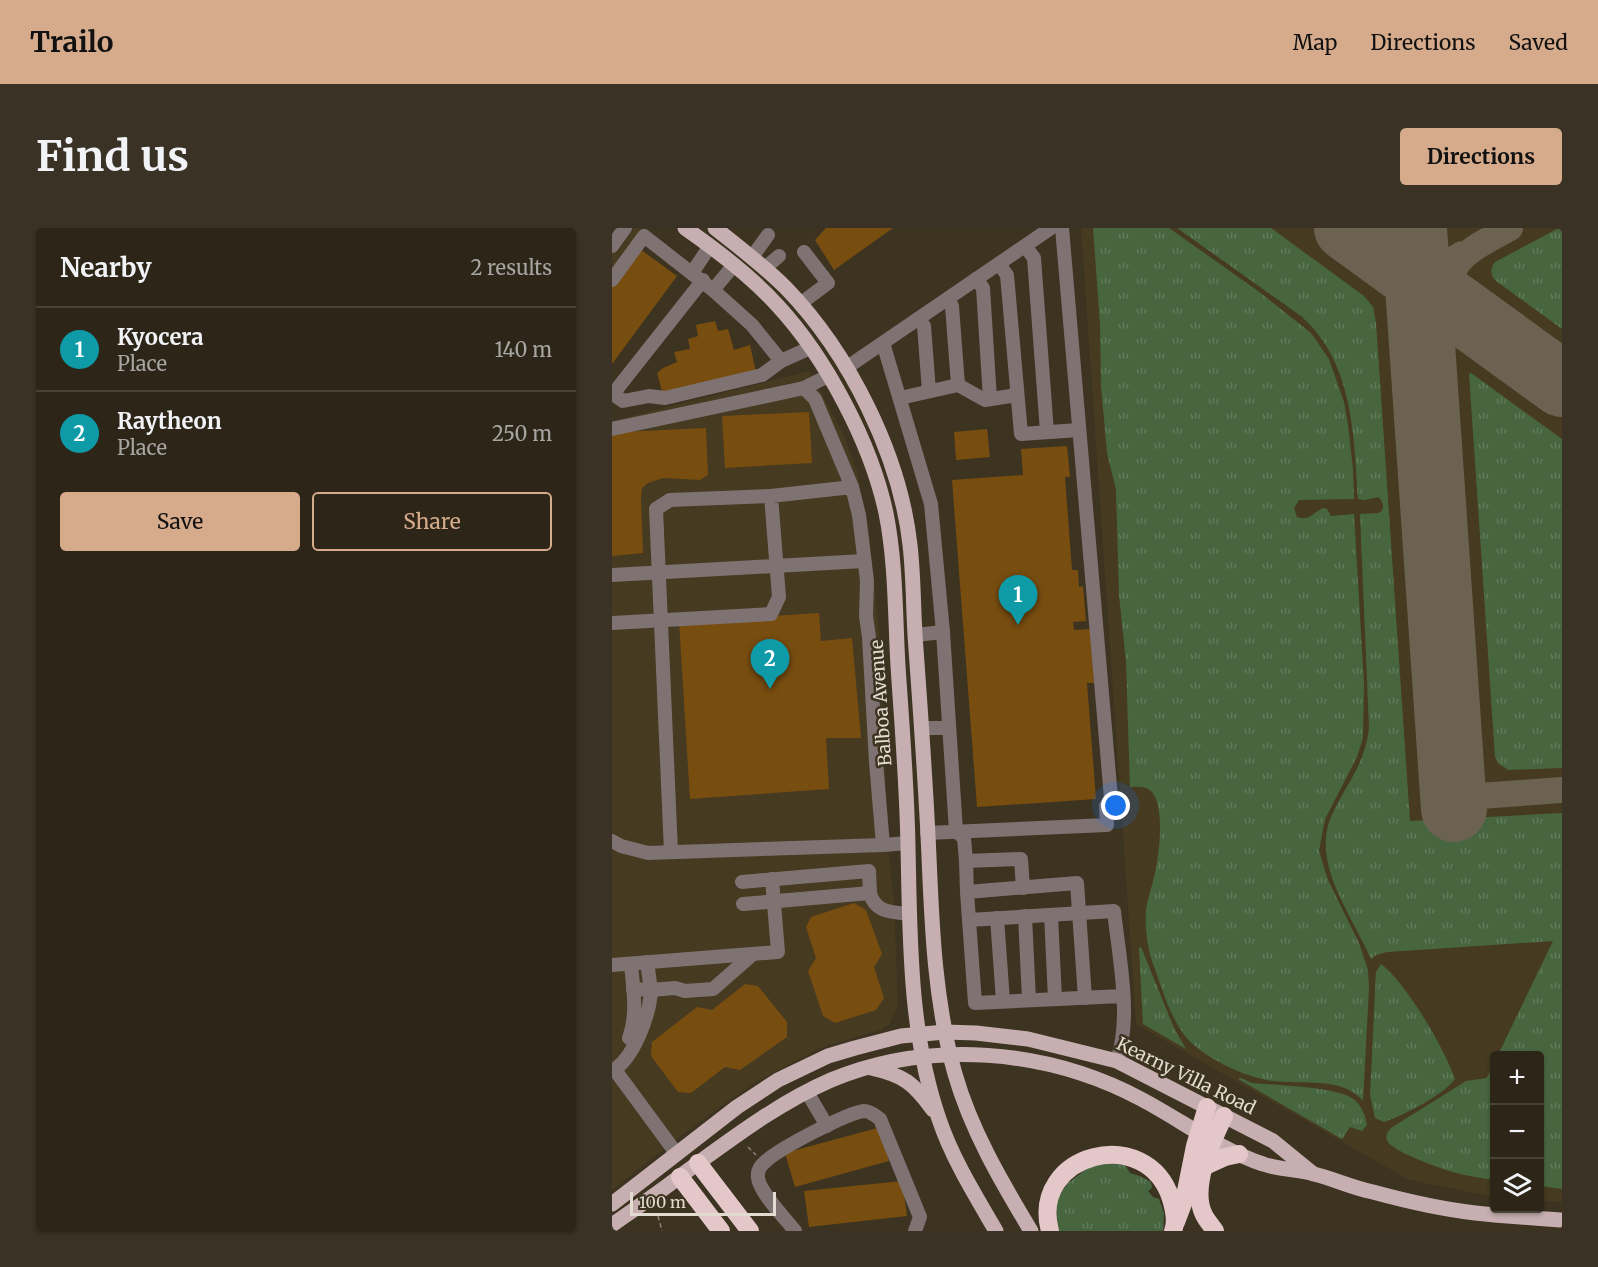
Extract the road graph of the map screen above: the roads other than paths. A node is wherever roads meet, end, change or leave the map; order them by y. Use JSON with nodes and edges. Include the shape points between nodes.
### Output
{"nodes":[{"id":1,"x":625,"y":228,"type":"edge"},
{"id":2,"x":686,"y":228,"type":"edge"},
{"id":3,"x":1052,"y":228,"type":"edge"},
{"id":4,"x":1062,"y":228,"type":"edge"},
{"id":5,"x":722,"y":230,"type":"edge"},
{"id":6,"x":768,"y":235,"type":"dead end"},
{"id":7,"x":612,"y":246,"type":"edge"},
{"id":8,"x":710,"y":246,"type":"junction"},
{"id":9,"x":1025,"y":246,"type":"junction"},
{"id":10,"x":804,"y":252,"type":"dead end"},
{"id":11,"x":779,"y":256,"type":"dead end"},
{"id":12,"x":752,"y":257,"type":"junction"},
{"id":13,"x":999,"y":264,"type":"junction"},
{"id":14,"x":734,"y":265,"type":"junction"},
{"id":15,"x":765,"y":268,"type":"junction"},
{"id":16,"x":976,"y":279,"type":"junction"},
{"id":17,"x":612,"y":280,"type":"edge"},
{"id":18,"x":703,"y":281,"type":"junction"},
{"id":19,"x":948,"y":299,"type":"junction"},
{"id":20,"x":800,"y":304,"type":"junction"},
{"id":21,"x":778,"y":306,"type":"junction"},
{"id":22,"x":918,"y":319,"type":"junction"},
{"id":23,"x":883,"y":343,"type":"junction"},
{"id":24,"x":804,"y":351,"type":"junction"},
{"id":25,"x":782,"y":361,"type":"junction"},
{"id":26,"x":843,"y":364,"type":"junction"},
{"id":27,"x":828,"y":376,"type":"junction"},
{"id":28,"x":958,"y":385,"type":"junction"},
{"id":29,"x":804,"y":388,"type":"junction"},
{"id":30,"x":929,"y":391,"type":"junction"},
{"id":31,"x":613,"y":394,"type":"edge"},
{"id":32,"x":1017,"y":395,"type":"junction"},
{"id":33,"x":900,"y":398,"type":"junction"},
{"id":34,"x":990,"y":399,"type":"junction"},
{"id":35,"x":612,"y":429,"type":"edge"},
{"id":36,"x":1079,"y":430,"type":"junction"},
{"id":37,"x":1047,"y":432,"type":"junction"},
{"id":38,"x":852,"y":487,"type":"junction"},
{"id":39,"x":771,"y":496,"type":"junction"},
{"id":40,"x":864,"y":561,"type":"junction"},
{"id":41,"x":776,"y":566,"type":"junction"},
{"id":42,"x":658,"y":572,"type":"junction"},
{"id":43,"x":612,"y":575,"type":"edge"},
{"id":44,"x":912,"y":584,"type":"junction"},
{"id":45,"x":894,"y":585,"type":"junction"},
{"id":46,"x":660,"y":621,"type":"junction"},
{"id":47,"x":612,"y":623,"type":"edge"},
{"id":48,"x":943,"y":632,"type":"junction"},
{"id":49,"x":915,"y":635,"type":"junction"},
{"id":50,"x":921,"y":728,"type":"junction"},
{"id":51,"x":949,"y":728,"type":"junction"},
{"id":52,"x":956,"y":831,"type":"junction"},
{"id":53,"x":927,"y":833,"type":"junction"},
{"id":54,"x":612,"y":841,"type":"edge"},
{"id":55,"x":908,"y":843,"type":"junction"},
{"id":56,"x":883,"y":844,"type":"junction"},
{"id":57,"x":671,"y":852,"type":"junction"},
{"id":58,"x":966,"y":861,"type":"junction"},
{"id":59,"x":772,"y":879,"type":"junction"},
{"id":60,"x":742,"y":882,"type":"dead end"},
{"id":61,"x":1023,"y":888,"type":"junction"},
{"id":62,"x":870,"y":892,"type":"junction"},
{"id":63,"x":968,"y":892,"type":"junction"},
{"id":64,"x":773,"y":901,"type":"junction"},
{"id":65,"x":743,"y":904,"type":"dead end"},
{"id":66,"x":931,"y":905,"type":"junction"},
{"id":67,"x":1079,"y":913,"type":"junction"},
{"id":68,"x":909,"y":914,"type":"junction"},
{"id":69,"x":1051,"y":915,"type":"junction"},
{"id":70,"x":1025,"y":916,"type":"junction"},
{"id":71,"x":997,"y":918,"type":"junction"},
{"id":72,"x":969,"y":920,"type":"junction"},
{"id":73,"x":753,"y":954,"type":"junction"},
{"id":74,"x":647,"y":962,"type":"junction"},
{"id":75,"x":631,"y":964,"type":"junction"},
{"id":76,"x":612,"y":965,"type":"edge"},
{"id":77,"x":633,"y":988,"type":"junction"},
{"id":78,"x":651,"y":990,"type":"junction"},
{"id":79,"x":1122,"y":996,"type":"junction"},
{"id":80,"x":1085,"y":998,"type":"junction"},
{"id":81,"x":1056,"y":999,"type":"junction"},
{"id":82,"x":1029,"y":1000,"type":"junction"},
{"id":83,"x":1003,"y":1001,"type":"junction"},
{"id":84,"x":945,"y":1032,"type":"junction"},
{"id":85,"x":918,"y":1034,"type":"junction"},
{"id":86,"x":950,"y":1055,"type":"junction"},
{"id":87,"x":922,"y":1056,"type":"junction"},
{"id":88,"x":1117,"y":1061,"type":"junction"},
{"id":89,"x":868,"y":1068,"type":"junction"},
{"id":90,"x":614,"y":1071,"type":"edge"},
{"id":91,"x":807,"y":1092,"type":"junction"},
{"id":92,"x":1207,"y":1107,"type":"junction"},
{"id":93,"x":1224,"y":1116,"type":"junction"},
{"id":94,"x":939,"y":1119,"type":"junction"},
{"id":95,"x":826,"y":1126,"type":"junction"},
{"id":96,"x":1206,"y":1136,"type":"junction"},
{"id":97,"x":676,"y":1153,"type":"junction"},
{"id":98,"x":1239,"y":1154,"type":"junction"},
{"id":99,"x":698,"y":1163,"type":"junction"},
{"id":100,"x":1206,"y":1166,"type":"junction"},
{"id":101,"x":1314,"y":1174,"type":"junction"},
{"id":102,"x":680,"y":1177,"type":"junction"},
{"id":103,"x":612,"y":1204,"type":"edge"},
{"id":104,"x":1562,"y":1220,"type":"edge"},
{"id":105,"x":612,"y":1225,"type":"edge"},
{"id":106,"x":1174,"y":1229,"type":"edge"},
{"id":107,"x":721,"y":1231,"type":"edge"},
{"id":108,"x":750,"y":1231,"type":"edge"},
{"id":109,"x":795,"y":1231,"type":"edge"},
{"id":110,"x":915,"y":1231,"type":"edge"},
{"id":111,"x":996,"y":1231,"type":"edge"},
{"id":112,"x":1031,"y":1231,"type":"edge"},
{"id":113,"x":1050,"y":1231,"type":"edge"},
{"id":114,"x":1215,"y":1231,"type":"edge"}],
"edges":[{"from":1,"to":7,"type":"street"},
{"from":2,"to":8,"type":"main road","name":"Balboa Avenue"},
{"from":3,"to":9,"type":"street"},
{"from":4,"to":36,"type":"street"},
{"from":5,"to":12,"type":"main road"},
{"from":6,"to":12,"type":"street"},
{"from":8,"to":14,"type":"main road","name":"Balboa Avenue"},
{"from":8,"to":18,"type":"street"},
{"from":9,"to":13,"type":"street"},
{"from":9,"to":37,"type":"street","via":[[1034,258]]},
{"from":10,"to":20,"type":"street","via":[[828,283]]},
{"from":11,"to":15,"type":"street"},
{"from":12,"to":15,"type":"main road"},
{"from":13,"to":16,"type":"street"},
{"from":13,"to":32,"type":"street","via":[[1007,275]]},
{"from":14,"to":18,"type":"street"},
{"from":14,"to":21,"type":"main road","name":"Balboa Avenue"},
{"from":15,"to":20,"type":"main road"},
{"from":16,"to":19,"type":"street"},
{"from":16,"to":34,"type":"street","via":[[983,288]]},
{"from":17,"to":18,"type":"street","via":[[644,236]]},
{"from":18,"to":25,"type":"street","via":[[752,325]]},
{"from":18,"to":31,"type":"street"},
{"from":19,"to":22,"type":"street"},
{"from":19,"to":28,"type":"street","via":[[952,306]]},
{"from":20,"to":26,"type":"main road"},
{"from":21,"to":24,"type":"main road","name":"Balboa Avenue"},
{"from":21,"to":26,"type":"main road"},
{"from":22,"to":23,"type":"street"},
{"from":22,"to":30,"type":"street","via":[[924,326]]},
{"from":23,"to":26,"type":"street"},
{"from":23,"to":33,"type":"street"},
{"from":24,"to":25,"type":"street"},
{"from":24,"to":27,"type":"main road","name":"Balboa Avenue"},
{"from":25,"to":31,"type":"street","via":[[762,375],[665,398],[649,396],[623,402]]},
{"from":26,"to":44,"type":"main road","via":[[878,424],[897,478],[910,545]]},
{"from":27,"to":29,"type":"street"},
{"from":27,"to":45,"type":"main road","name":"Balboa Avenue","via":[[858,429],[878,480],[892,548]]},
{"from":28,"to":30,"type":"street"},
{"from":28,"to":34,"type":"street"},
{"from":29,"to":35,"type":"street"},
{"from":29,"to":38,"type":"street","via":[[815,399]]},
{"from":30,"to":33,"type":"street"},
{"from":32,"to":34,"type":"street"},
{"from":32,"to":37,"type":"street","via":[[1021,435]]},
{"from":33,"to":48,"type":"street","via":[[931,504]]},
{"from":36,"to":37,"type":"street"},
{"from":36,"to":52,"type":"street","via":[[1111,798],[1106,806],[1107,825]]},
{"from":38,"to":39,"type":"street"},
{"from":38,"to":40,"type":"street"},
{"from":39,"to":41,"type":"street"},
{"from":39,"to":42,"type":"street","via":[[670,500],[656,509]]},
{"from":40,"to":41,"type":"street"},
{"from":40,"to":56,"type":"street"},
{"from":41,"to":42,"type":"street"},
{"from":41,"to":46,"type":"street","via":[[779,597],[771,614]]},
{"from":42,"to":43,"type":"street"},
{"from":42,"to":46,"type":"street"},
{"from":44,"to":45,"type":"street"},
{"from":44,"to":49,"type":"main road"},
{"from":45,"to":55,"type":"main road","name":"Balboa Avenue"},
{"from":46,"to":47,"type":"street"},
{"from":46,"to":57,"type":"street"},
{"from":48,"to":49,"type":"street"},
{"from":48,"to":51,"type":"street"},
{"from":49,"to":50,"type":"main road"},
{"from":50,"to":51,"type":"street"},
{"from":50,"to":53,"type":"main road"},
{"from":51,"to":52,"type":"street"},
{"from":52,"to":53,"type":"street"},
{"from":52,"to":58,"type":"street","via":[[964,838]]},
{"from":53,"to":66,"type":"main road"},
{"from":54,"to":57,"type":"street","via":[[648,853]]},
{"from":55,"to":56,"type":"street"},
{"from":55,"to":66,"type":"main road","via":[[916,847]]},
{"from":55,"to":68,"type":"main road","name":"Balboa Avenue"},
{"from":56,"to":57,"type":"street"},
{"from":58,"to":61,"type":"street","via":[[1021,858]]},
{"from":58,"to":63,"type":"street"},
{"from":59,"to":60,"type":"street"},
{"from":59,"to":62,"type":"street","via":[[869,871]]},
{"from":59,"to":64,"type":"street"},
{"from":61,"to":63,"type":"street"},
{"from":61,"to":67,"type":"street","via":[[1077,883]]},
{"from":62,"to":64,"type":"street"},
{"from":62,"to":68,"type":"street","via":[[880,909]]},
{"from":63,"to":72,"type":"street"},
{"from":64,"to":65,"type":"street"},
{"from":64,"to":73,"type":"street","via":[[778,952]]},
{"from":66,"to":84,"type":"main road"},
{"from":67,"to":69,"type":"street"},
{"from":67,"to":79,"type":"street","via":[[1114,911]]},
{"from":67,"to":80,"type":"street"},
{"from":68,"to":85,"type":"main road","name":"Balboa Avenue"},
{"from":69,"to":70,"type":"street"},
{"from":69,"to":81,"type":"street"},
{"from":70,"to":71,"type":"street"},
{"from":70,"to":82,"type":"street"},
{"from":71,"to":72,"type":"street"},
{"from":71,"to":83,"type":"street"},
{"from":72,"to":83,"type":"street","via":[[975,1003]]},
{"from":73,"to":74,"type":"street"},
{"from":73,"to":78,"type":"street","via":[[713,989]]},
{"from":74,"to":75,"type":"street"},
{"from":74,"to":78,"type":"street"},
{"from":75,"to":76,"type":"street"},
{"from":75,"to":77,"type":"street"},
{"from":77,"to":78,"type":"street"},
{"from":77,"to":90,"type":"street","via":[[634,1026]]},
{"from":78,"to":90,"type":"street","via":[[650,1006],[630,1054]]},
{"from":79,"to":80,"type":"street"},
{"from":79,"to":88,"type":"street"},
{"from":80,"to":81,"type":"street"},
{"from":81,"to":82,"type":"street"},
{"from":82,"to":83,"type":"street"},
{"from":84,"to":85,"type":"main road","name":"Kearny Villa Road"},
{"from":84,"to":86,"type":"main road"},
{"from":84,"to":88,"type":"main road","name":"Kearny Villa Road","via":[[1028,1039]]},
{"from":85,"to":87,"type":"main road","name":"Balboa Avenue"},
{"from":85,"to":97,"type":"main road","name":"Kearny Villa Road","via":[[828,1056],[795,1071],[756,1092]]},
{"from":86,"to":87,"type":"main road","name":"Kearny Villa Road"},
{"from":86,"to":96,"type":"main road","name":"Kearny Villa Road","via":[[1028,1059],[1085,1074],[1138,1097]]},
{"from":86,"to":112,"type":"main road","via":[[963,1099],[989,1159]]},
{"from":87,"to":89,"type":"main road","name":"Kearny Villa Road"},
{"from":87,"to":94,"type":"main road","name":"Balboa Avenue"},
{"from":88,"to":92,"type":"main road","name":"Kearny Villa Road"},
{"from":89,"to":91,"type":"main road","name":"Kearny Villa Road"},
{"from":89,"to":94,"type":"main road","via":[[906,1079]]},
{"from":90,"to":97,"type":"street"},
{"from":91,"to":95,"type":"street"},
{"from":91,"to":99,"type":"main road","name":"Kearny Villa Road"},
{"from":92,"to":93,"type":"main road","name":"Kearny Villa Road"},
{"from":92,"to":96,"type":"highway"},
{"from":93,"to":96,"type":"highway"},
{"from":93,"to":101,"type":"main road","name":"Kearny Villa Road","via":[[1273,1142]]},
{"from":94,"to":111,"type":"main road","name":"Balboa Avenue","via":[[975,1197]]},
{"from":95,"to":109,"type":"street","via":[[779,1150],[759,1170],[762,1189]]},
{"from":95,"to":110,"type":"street","via":[[863,1111],[880,1119],[920,1217]]},
{"from":96,"to":98,"type":"main road","name":"Kearny Villa Road"},
{"from":96,"to":100,"type":"highway"},
{"from":96,"to":106,"type":"highway","via":[[1195,1146]]},
{"from":97,"to":99,"type":"main road"},
{"from":97,"to":102,"type":"main road"},
{"from":97,"to":103,"type":"main road","name":"Kearny Villa Road"},
{"from":98,"to":100,"type":"highway"},
{"from":98,"to":101,"type":"main road","name":"Kearny Villa Road","via":[[1265,1165]]},
{"from":99,"to":102,"type":"main road","name":"Kearny Villa Road"},
{"from":99,"to":108,"type":"highway"},
{"from":100,"to":114,"type":"highway","via":[[1199,1189],[1203,1214]]},
{"from":101,"to":104,"type":"main road","name":"Kearny Villa Road","via":[[1372,1192],[1473,1213]]},
{"from":102,"to":105,"type":"main road","name":"Kearny Villa Road"},
{"from":102,"to":107,"type":"highway"},
{"from":106,"to":113,"type":"highway","via":[[1171,1200],[1157,1174],[1133,1159],[1108,1154],[1079,1162],[1059,1180],[1048,1207]]}]}
